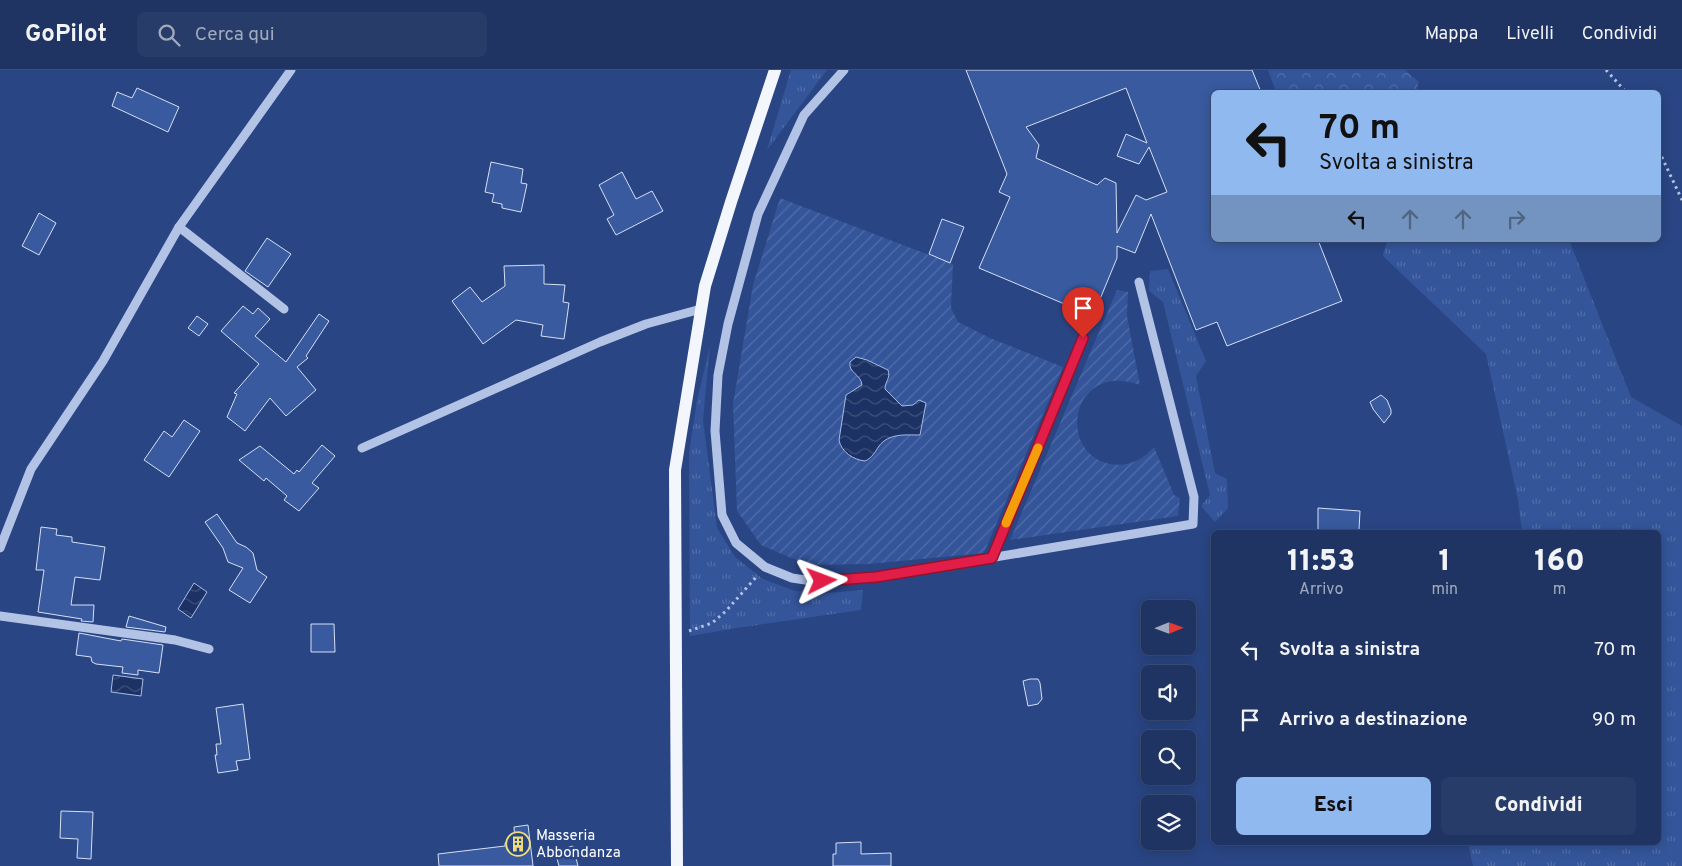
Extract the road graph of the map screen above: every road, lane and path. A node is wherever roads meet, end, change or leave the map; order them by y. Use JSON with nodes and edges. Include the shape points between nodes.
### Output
{"nodes":[{"id":1,"x":291,"y":70,"type":"edge"},
{"id":2,"x":775,"y":70,"type":"edge"},
{"id":3,"x":844,"y":70,"type":"edge"},
{"id":4,"x":1606,"y":70,"type":"edge"},
{"id":5,"x":1624,"y":90,"type":"edge"},
{"id":6,"x":1661,"y":155,"type":"edge"},
{"id":7,"x":1682,"y":200,"type":"edge"},
{"id":8,"x":179,"y":227,"type":"junction"},
{"id":9,"x":1139,"y":282,"type":"dead end"},
{"id":10,"x":284,"y":309,"type":"dead end"},
{"id":11,"x":701,"y":309,"type":"junction"},
{"id":12,"x":1083,"y":338,"type":"dead end"},
{"id":13,"x":362,"y":448,"type":"dead end"},
{"id":14,"x":1,"y":543,"type":"edge"},
{"id":15,"x":992,"y":558,"type":"junction"},
{"id":16,"x":765,"y":567,"type":"junction"},
{"id":17,"x":0,"y":616,"type":"edge"},
{"id":18,"x":676,"y":635,"type":"junction"},
{"id":19,"x":209,"y":649,"type":"dead end"},
{"id":20,"x":678,"y":866,"type":"edge"}],
"edges":[{"from":1,"to":8,"type":"street"},
{"from":2,"to":11,"type":"main road","via":[[725,220]]},
{"from":3,"to":16,"type":"street","via":[[804,115],[758,214],[728,324],[718,375],[715,431],[722,515],[736,543]]},
{"from":4,"to":5,"type":"path"},
{"from":6,"to":7,"type":"path"},
{"from":8,"to":10,"type":"street"},
{"from":8,"to":14,"type":"street","via":[[103,361],[31,469]]},
{"from":9,"to":15,"type":"street","via":[[1194,497],[1193,524]]},
{"from":11,"to":13,"type":"street","via":[[646,324],[600,342]]},
{"from":11,"to":18,"type":"main road","via":[[675,470]]},
{"from":12,"to":15,"type":"street"},
{"from":15,"to":16,"type":"street","via":[[876,577],[812,582]]},
{"from":16,"to":18,"type":"path","via":[[712,623]]},
{"from":17,"to":19,"type":"street","via":[[175,640]]},
{"from":18,"to":20,"type":"main road"}]}
